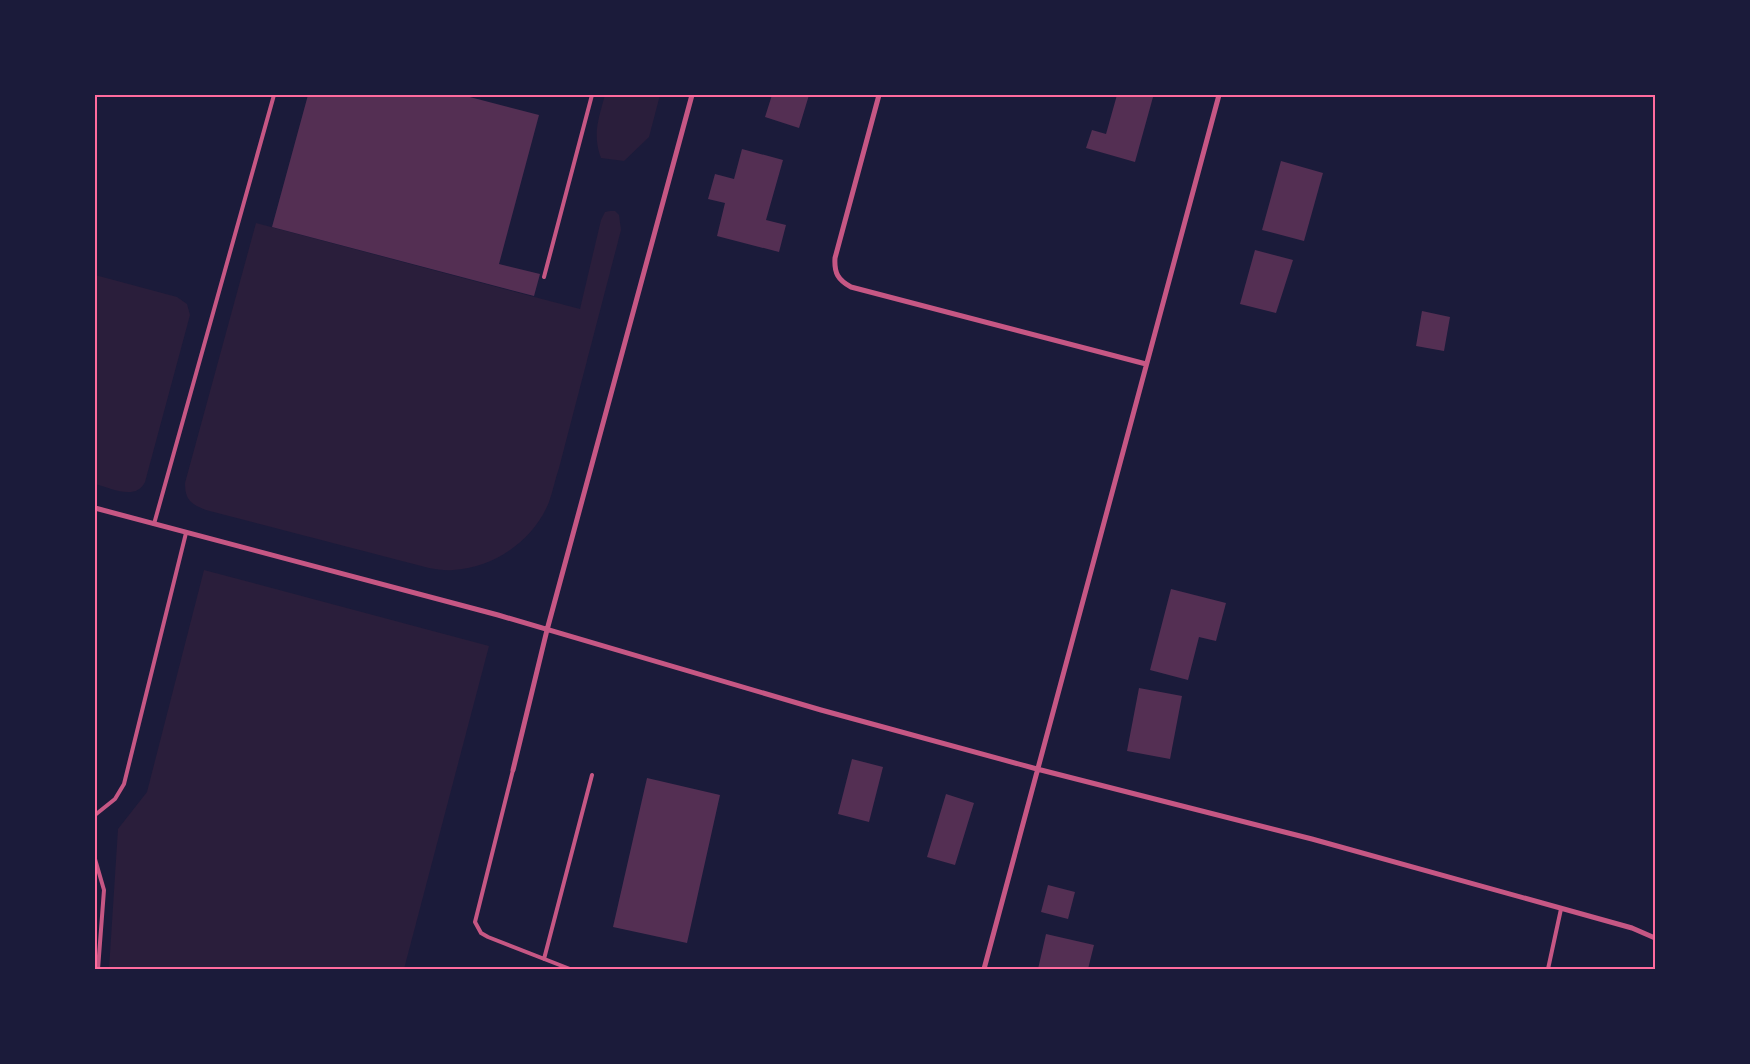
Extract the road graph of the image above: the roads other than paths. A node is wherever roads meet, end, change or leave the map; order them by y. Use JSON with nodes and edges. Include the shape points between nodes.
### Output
{"nodes":[{"id":1,"x":274,"y":95,"type":"edge"},
{"id":2,"x":592,"y":95,"type":"edge"},
{"id":3,"x":692,"y":95,"type":"edge"},
{"id":4,"x":879,"y":95,"type":"edge"},
{"id":5,"x":1219,"y":95,"type":"edge"},
{"id":6,"x":544,"y":277,"type":"dead end"},
{"id":7,"x":1146,"y":364,"type":"junction"},
{"id":8,"x":95,"y":508,"type":"edge"},
{"id":9,"x":154,"y":524,"type":"junction"},
{"id":10,"x":186,"y":533,"type":"junction"},
{"id":11,"x":547,"y":630,"type":"junction"},
{"id":12,"x":513,"y":770,"type":"joint"},
{"id":13,"x":1037,"y":770,"type":"junction"},
{"id":14,"x":592,"y":775,"type":"dead end"},
{"id":15,"x":95,"y":815,"type":"edge"},
{"id":16,"x":95,"y":859,"type":"edge"},
{"id":17,"x":1561,"y":909,"type":"junction"},
{"id":18,"x":1655,"y":938,"type":"edge"},
{"id":19,"x":544,"y":959,"type":"junction"},
{"id":20,"x":98,"y":969,"type":"edge"},
{"id":21,"x":570,"y":969,"type":"edge"},
{"id":22,"x":984,"y":969,"type":"edge"},
{"id":23,"x":1548,"y":969,"type":"edge"}],
"edges":[{"from":1,"to":9,"type":"lane"},
{"from":2,"to":6,"type":"lane"},
{"from":3,"to":11,"type":"street"},
{"from":4,"to":7,"type":"street","via":[[835,258],[836,275],[851,287]]},
{"from":5,"to":7,"type":"street"},
{"from":7,"to":13,"type":"street"},
{"from":8,"to":9,"type":"street"},
{"from":9,"to":10,"type":"street"},
{"from":10,"to":11,"type":"street"},
{"from":10,"to":15,"type":"lane","via":[[124,784],[116,799]]},
{"from":11,"to":12,"type":"street"},
{"from":11,"to":13,"type":"street"},
{"from":12,"to":19,"type":"lane","via":[[475,922],[481,933],[488,937]]},
{"from":13,"to":17,"type":"street","via":[[1312,838]]},
{"from":13,"to":22,"type":"street"},
{"from":14,"to":19,"type":"lane"},
{"from":16,"to":20,"type":"lane","via":[[104,890]]},
{"from":17,"to":18,"type":"street","via":[[1632,928]]},
{"from":17,"to":23,"type":"lane"},
{"from":19,"to":21,"type":"lane"}]}
